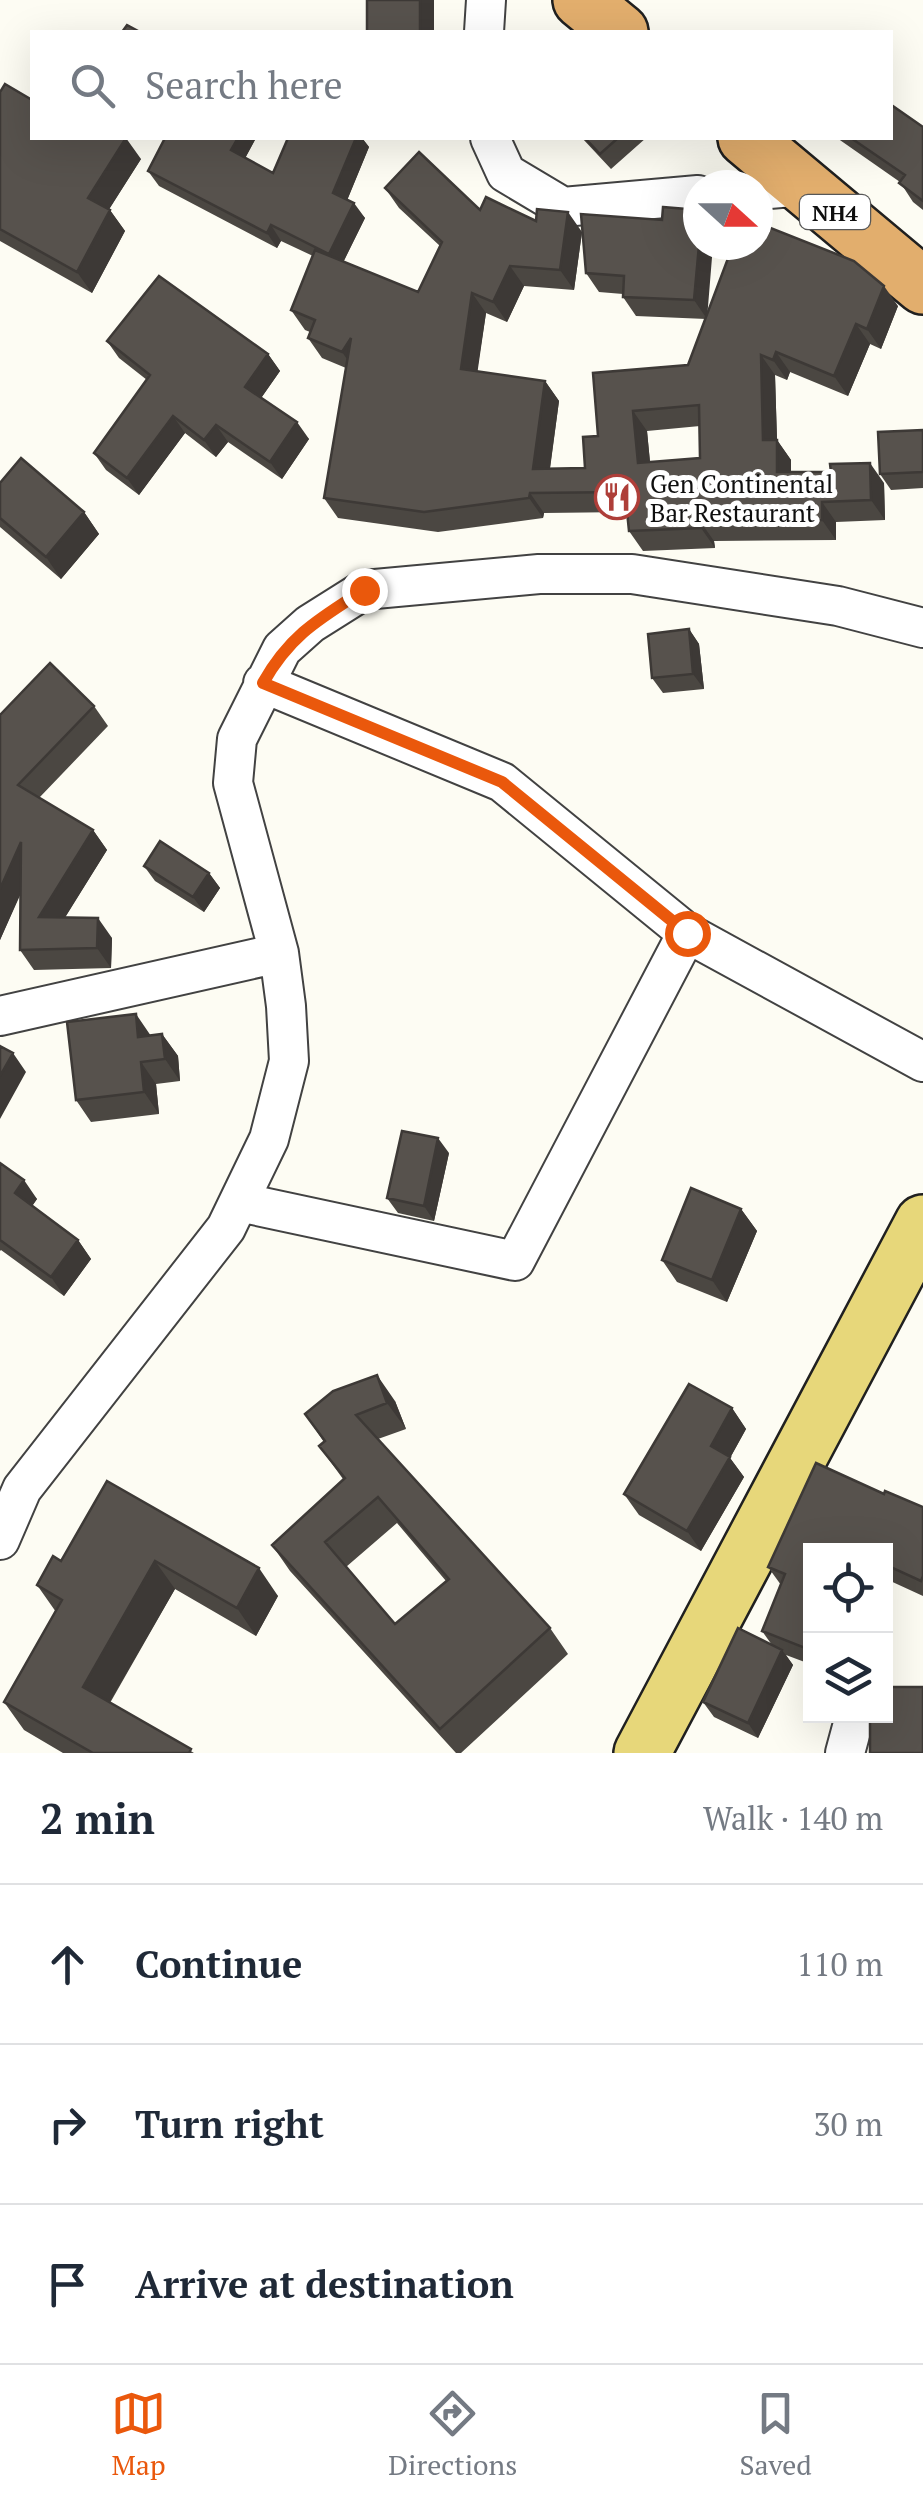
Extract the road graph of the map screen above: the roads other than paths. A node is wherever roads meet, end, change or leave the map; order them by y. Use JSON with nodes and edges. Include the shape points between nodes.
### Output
{"nodes":[{"id":1,"x":486,"y":0,"type":"edge"},
{"id":2,"x":581,"y":0,"type":"edge"},
{"id":3,"x":484,"y":30,"type":"edge"},
{"id":4,"x":618,"y":30,"type":"edge"},
{"id":5,"x":491,"y":140,"type":"edge"},
{"id":6,"x":747,"y":140,"type":"edge"},
{"id":7,"x":781,"y":188,"type":"edge"},
{"id":8,"x":683,"y":196,"type":"edge"},
{"id":9,"x":923,"y":286,"type":"edge"},
{"id":10,"x":923,"y":628,"type":"edge"},
{"id":11,"x":263,"y":683,"type":"junction"},
{"id":12,"x":687,"y":933,"type":"junction"},
{"id":13,"x":278,"y":954,"type":"junction"},
{"id":14,"x":0,"y":1016,"type":"edge"},
{"id":15,"x":923,"y":1062,"type":"edge"},
{"id":16,"x":239,"y":1202,"type":"junction"},
{"id":17,"x":923,"y":1223,"type":"edge"},
{"id":18,"x":0,"y":1540,"type":"edge"},
{"id":19,"x":853,"y":1723,"type":"edge"},
{"id":20,"x":642,"y":1753,"type":"edge"},
{"id":21,"x":846,"y":1753,"type":"edge"}],
"edges":[{"from":1,"to":3,"type":"street"},
{"from":2,"to":4,"type":"highway"},
{"from":5,"to":8,"type":"street","via":[[506,173],[563,206]]},
{"from":6,"to":7,"type":"highway","number":"NH4"},
{"from":7,"to":9,"type":"highway","number":"NH4"},
{"from":10,"to":11,"type":"street","via":[[838,606],[632,574],[539,574],[364,590],[282,649]]},
{"from":11,"to":12,"type":"street","via":[[502,782]]},
{"from":11,"to":13,"type":"street","via":[[237,739],[233,783]]},
{"from":12,"to":15,"type":"street"},
{"from":12,"to":16,"type":"street","via":[[515,1261]]},
{"from":13,"to":14,"type":"street"},
{"from":13,"to":16,"type":"street","via":[[288,1061],[269,1139]]},
{"from":16,"to":18,"type":"street","via":[[226,1228],[22,1489]]},
{"from":17,"to":20,"type":"main road"},
{"from":19,"to":21,"type":"street"}]}
